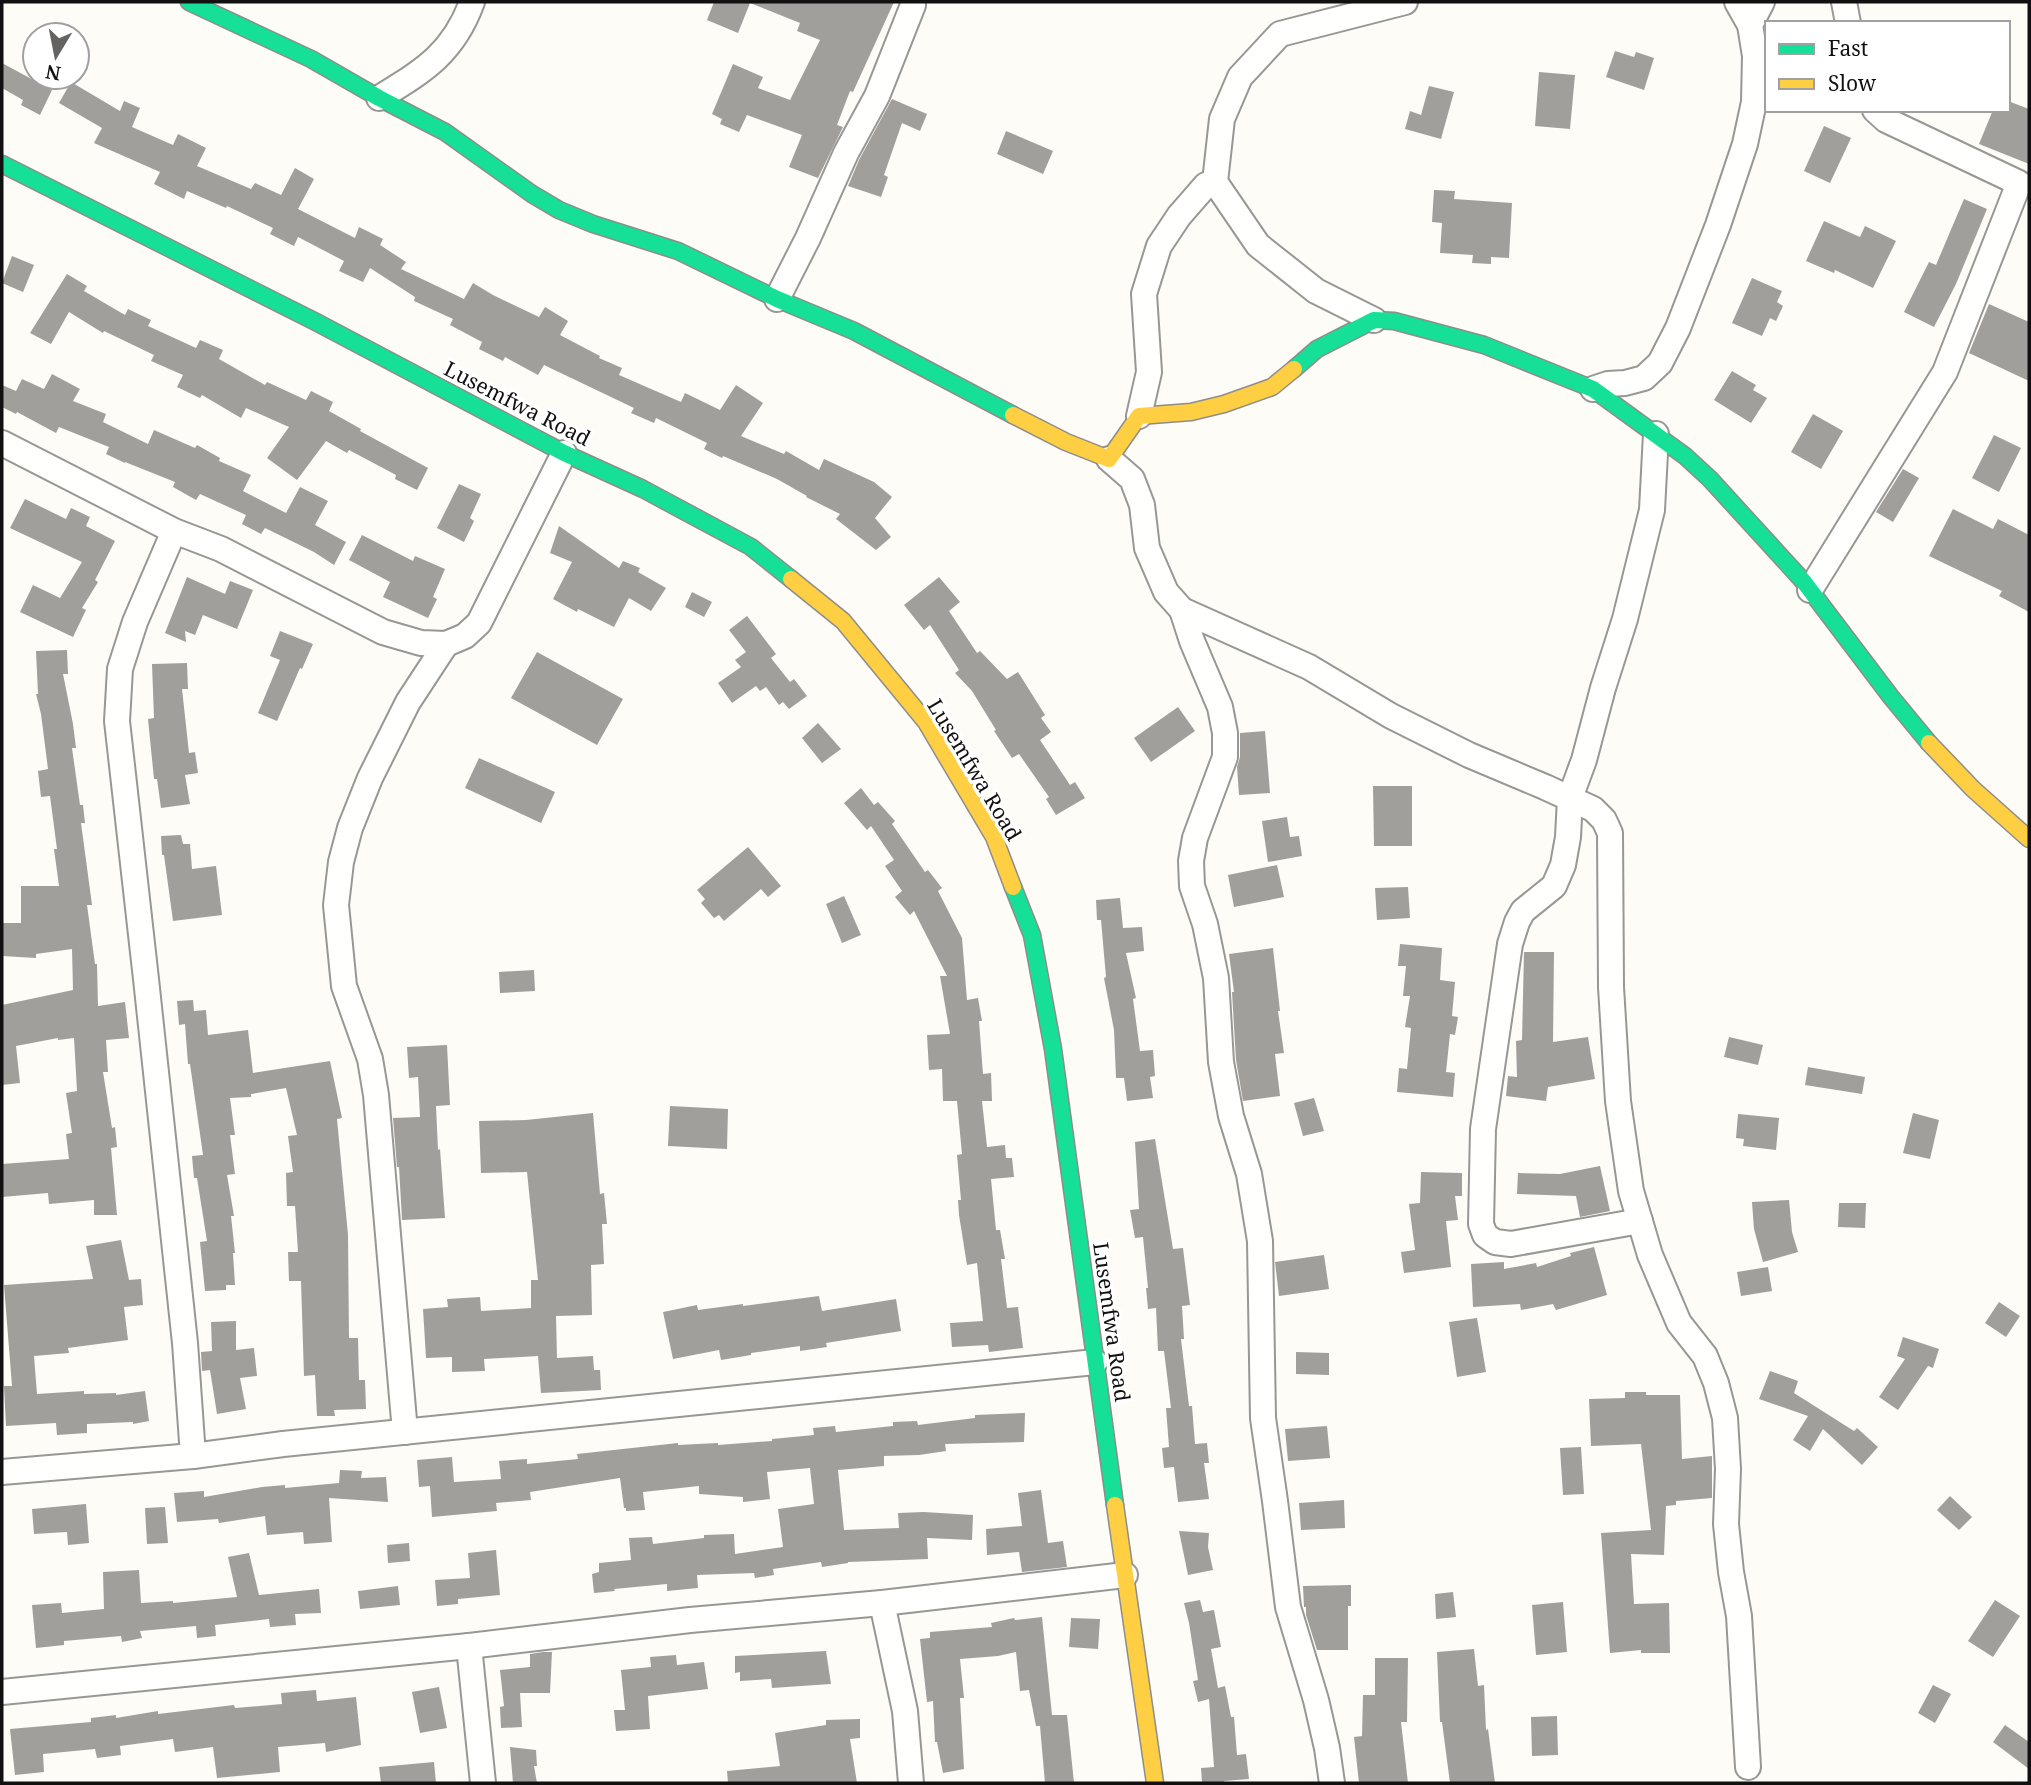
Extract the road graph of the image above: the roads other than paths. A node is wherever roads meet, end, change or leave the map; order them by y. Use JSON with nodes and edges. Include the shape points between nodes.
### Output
{"nodes":[{"id":1,"x":189,"y":2,"type":"edge"},
{"id":2,"x":472,"y":2,"type":"edge"},
{"id":3,"x":1405,"y":2,"type":"edge"},
{"id":4,"x":1737,"y":2,"type":"edge"},
{"id":5,"x":1762,"y":2,"type":"edge"},
{"id":6,"x":1844,"y":2,"type":"edge"},
{"id":7,"x":913,"y":5,"type":"dead end"},
{"id":8,"x":1848,"y":21,"type":"edge"},
{"id":9,"x":1750,"y":25,"type":"junction"},
{"id":10,"x":379,"y":99,"type":"junction"},
{"id":11,"x":1877,"y":112,"type":"edge"},
{"id":12,"x":2,"y":164,"type":"edge"},
{"id":13,"x":1215,"y":182,"type":"junction"},
{"id":14,"x":777,"y":299,"type":"junction"},
{"id":15,"x":1374,"y":320,"type":"junction"},
{"id":16,"x":1592,"y":389,"type":"junction"},
{"id":17,"x":1139,"y":416,"type":"junction"},
{"id":18,"x":1656,"y":434,"type":"junction"},
{"id":19,"x":2,"y":443,"type":"edge"},
{"id":20,"x":564,"y":453,"type":"junction"},
{"id":21,"x":1109,"y":459,"type":"junction"},
{"id":22,"x":174,"y":531,"type":"junction"},
{"id":23,"x":1810,"y":590,"type":"junction"},
{"id":24,"x":1182,"y":610,"type":"junction"},
{"id":25,"x":446,"y":644,"type":"junction"},
{"id":26,"x":1570,"y":798,"type":"junction"},
{"id":27,"x":2029,"y":839,"type":"edge"},
{"id":28,"x":1640,"y":1221,"type":"junction"},
{"id":29,"x":1095,"y":1362,"type":"junction"},
{"id":30,"x":405,"y":1433,"type":"junction"},
{"id":31,"x":193,"y":1455,"type":"junction"},
{"id":32,"x":2,"y":1472,"type":"edge"},
{"id":33,"x":1125,"y":1575,"type":"junction"},
{"id":34,"x":882,"y":1603,"type":"junction"},
{"id":35,"x":469,"y":1646,"type":"junction"},
{"id":36,"x":2,"y":1692,"type":"edge"},
{"id":37,"x":1748,"y":1767,"type":"dead end"},
{"id":38,"x":483,"y":1783,"type":"edge"},
{"id":39,"x":911,"y":1783,"type":"edge"},
{"id":40,"x":1155,"y":1783,"type":"edge"},
{"id":41,"x":1332,"y":1783,"type":"edge"}],
"edges":[{"from":1,"to":10,"type":"street","via":[[311,59]]},
{"from":2,"to":10,"type":"street","via":[[445,51]]},
{"from":3,"to":13,"type":"street","via":[[1280,34],[1240,77],[1226,108]]},
{"from":4,"to":9,"type":"street"},
{"from":5,"to":9,"type":"street"},
{"from":6,"to":8,"type":"street"},
{"from":7,"to":14,"type":"street","via":[[877,96]]},
{"from":9,"to":16,"type":"street","via":[[1755,79],[1745,145],[1678,328],[1660,363],[1644,378]]},
{"from":10,"to":14,"type":"street","via":[[445,132],[559,210],[678,251]]},
{"from":11,"to":23,"type":"street","via":[[2019,183],[1945,372]]},
{"from":12,"to":20,"type":"street","name":"Lusemfwa Road"},
{"from":13,"to":15,"type":"street","via":[[1258,244],[1316,291]]},
{"from":13,"to":17,"type":"street","via":[[1206,185],[1159,246],[1144,294],[1149,372]]},
{"from":14,"to":21,"type":"street","via":[[854,331],[1033,426]]},
{"from":15,"to":16,"type":"street","via":[[1484,345]]},
{"from":15,"to":17,"type":"street","via":[[1317,349],[1272,387],[1191,412]]},
{"from":16,"to":18,"type":"street"},
{"from":17,"to":21,"type":"street"},
{"from":18,"to":23,"type":"street","via":[[1710,479]]},
{"from":18,"to":26,"type":"street","via":[[1652,510],[1625,620]]},
{"from":19,"to":22,"type":"street"},
{"from":20,"to":25,"type":"street","via":[[479,623]]},
{"from":20,"to":29,"type":"street","name":"Lusemfwa Road","via":[[751,547],[843,621],[926,722],[994,837],[1032,935],[1053,1048]]},
{"from":21,"to":24,"type":"street","via":[[1132,479],[1142,505],[1147,548],[1166,592]]},
{"from":22,"to":25,"type":"street","via":[[220,549],[383,632],[421,643]]},
{"from":22,"to":31,"type":"street","via":[[120,669],[117,721],[185,1343]]},
{"from":23,"to":27,"type":"street","via":[[1933,748]]},
{"from":24,"to":26,"type":"street","via":[[1309,667],[1469,755]]},
{"from":24,"to":41,"type":"street","via":[[1220,707],[1225,733],[1225,757],[1195,838],[1192,886],[1216,978],[1221,1062],[1249,1174],[1260,1241],[1263,1418],[1287,1606],[1316,1700]]},
{"from":25,"to":30,"type":"street","via":[[408,702],[370,778],[349,828],[336,905],[344,986],[370,1059],[376,1095]]},
{"from":26,"to":28,"type":"street","via":[[1593,809],[1610,833],[1611,987],[1618,1101],[1630,1191]]},
{"from":26,"to":28,"type":"street","via":[[1563,865],[1554,886],[1523,911],[1510,944],[1483,1129],[1481,1224],[1494,1242],[1511,1244]]},
{"from":28,"to":37,"type":"street","via":[[1679,1323],[1705,1356],[1725,1418],[1726,1524],[1739,1616]]},
{"from":29,"to":30,"type":"street"},
{"from":29,"to":33,"type":"street","name":"Lusemfwa Road"},
{"from":30,"to":31,"type":"street"},
{"from":31,"to":32,"type":"street"},
{"from":33,"to":34,"type":"street"},
{"from":33,"to":40,"type":"street","name":"Lusemfwa Road"},
{"from":34,"to":35,"type":"street"},
{"from":34,"to":39,"type":"street","via":[[905,1711]]},
{"from":35,"to":36,"type":"street"},
{"from":35,"to":38,"type":"street"}]}
